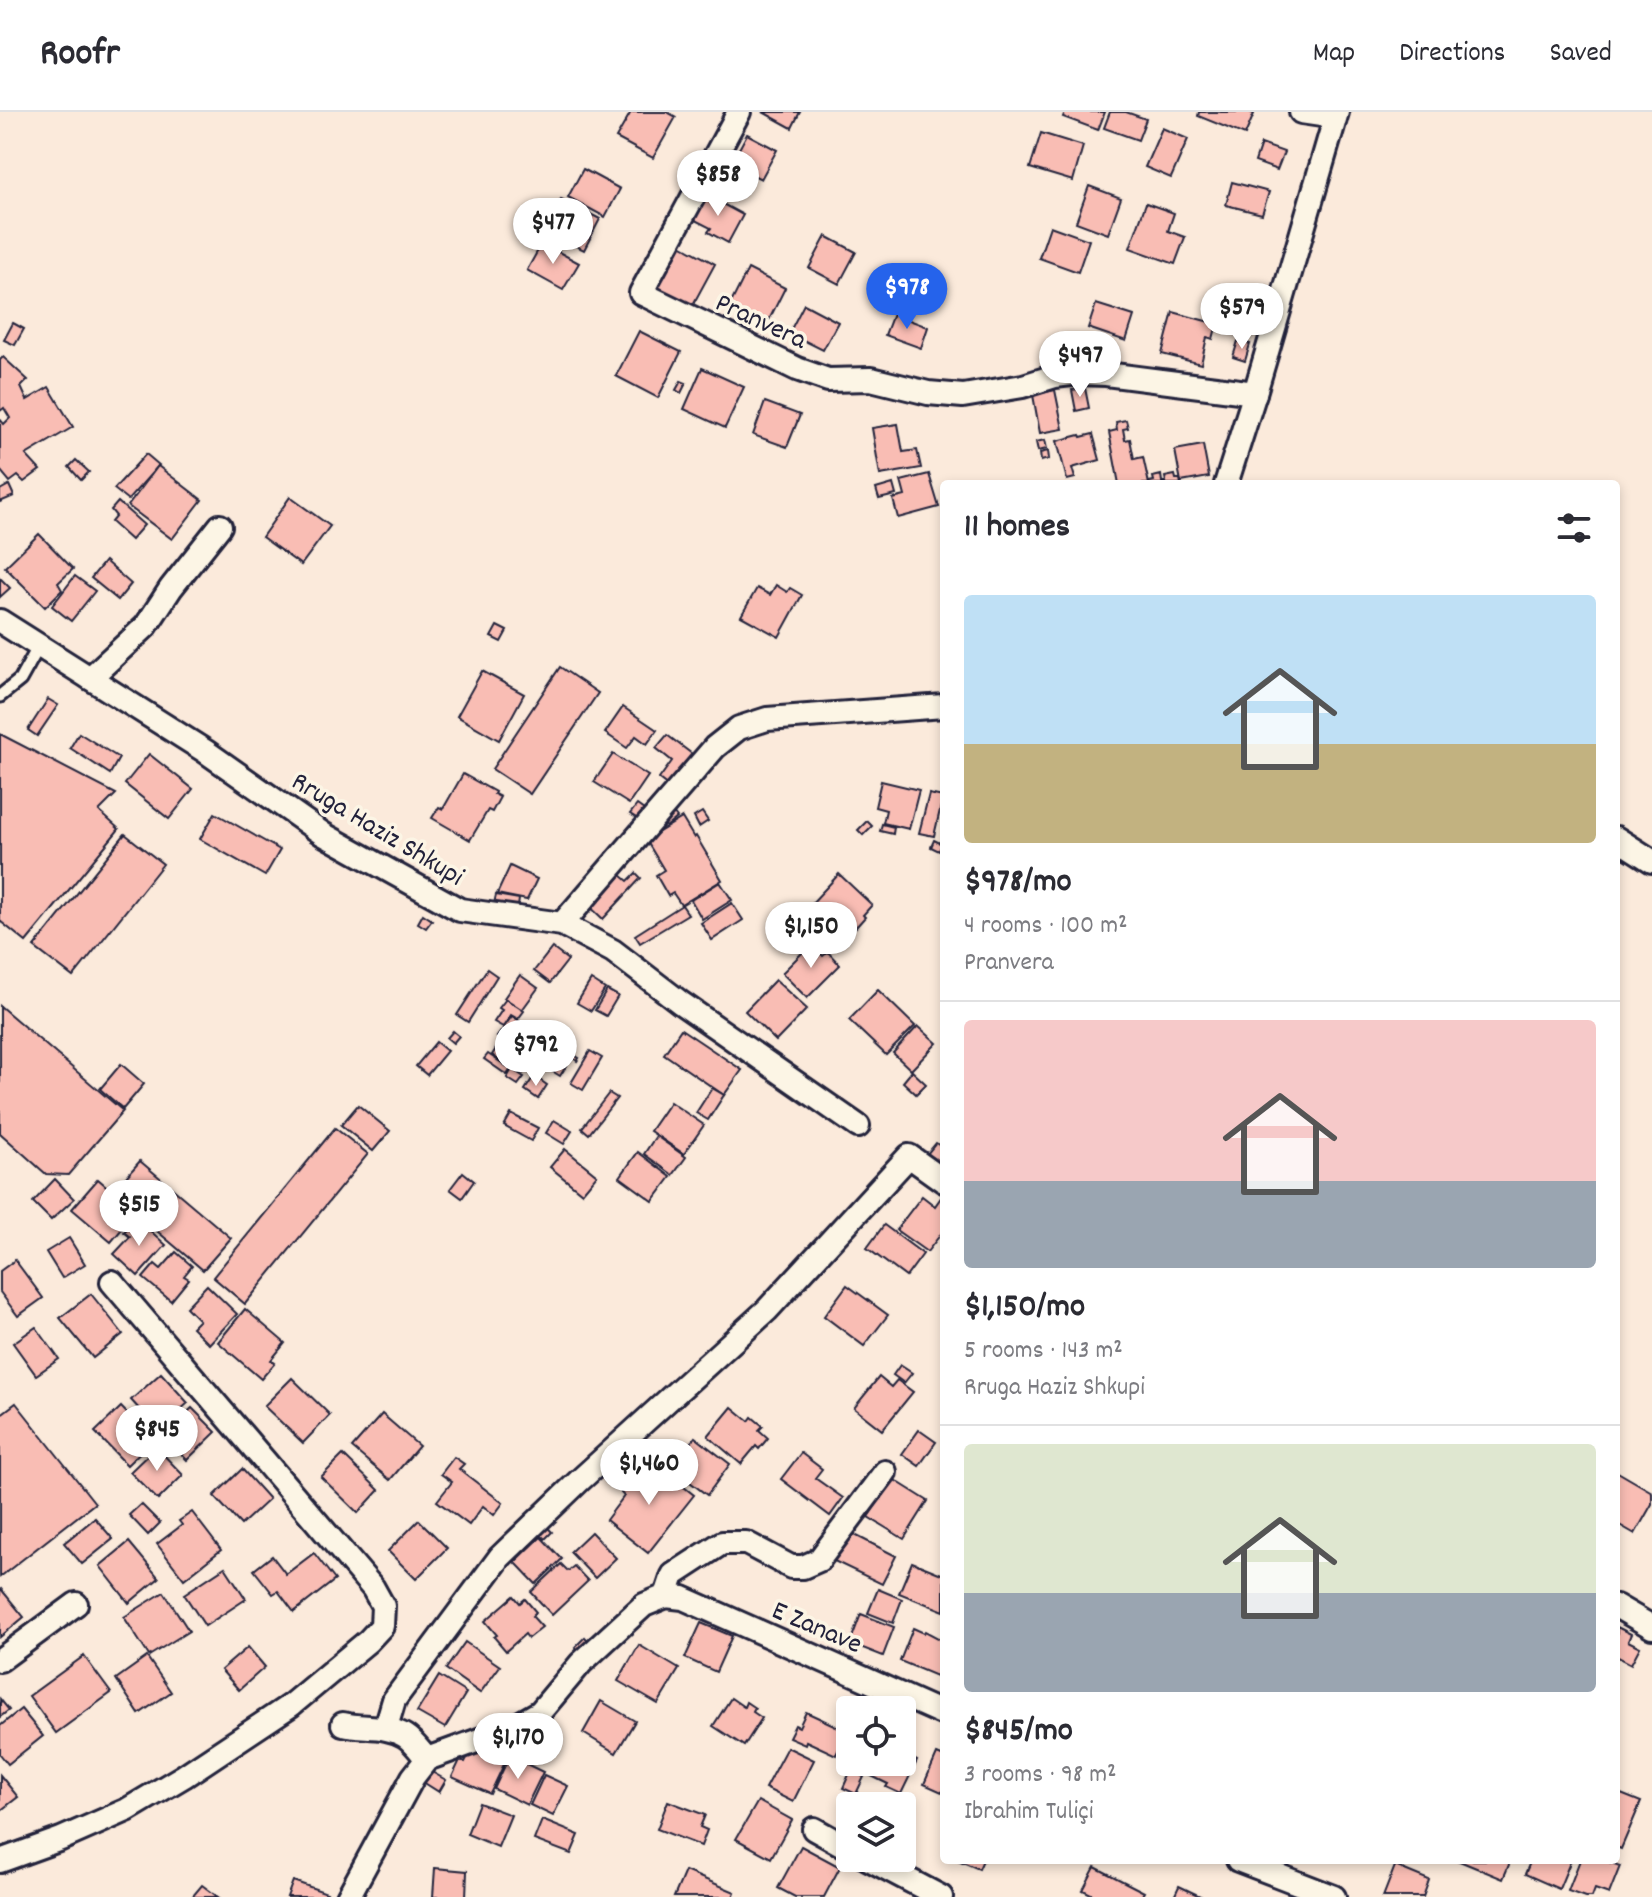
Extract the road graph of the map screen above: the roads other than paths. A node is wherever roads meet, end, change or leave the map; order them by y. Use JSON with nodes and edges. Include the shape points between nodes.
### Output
{"nodes":[{"id":1,"x":739,"y":112,"type":"edge"},
{"id":2,"x":1301,"y":112,"type":"edge"},
{"id":3,"x":1336,"y":114,"type":"edge"},
{"id":4,"x":1255,"y":393,"type":"junction"},
{"id":5,"x":1227,"y":480,"type":"edge"},
{"id":6,"x":220,"y":526,"type":"dead end"},
{"id":7,"x":0,"y":621,"type":"edge"},
{"id":8,"x":39,"y":646,"type":"junction"},
{"id":9,"x":90,"y":678,"type":"junction"},
{"id":10,"x":0,"y":696,"type":"edge"},
{"id":11,"x":940,"y":706,"type":"edge"},
{"id":12,"x":1620,"y":841,"type":"edge"},
{"id":13,"x":1652,"y":861,"type":"edge"},
{"id":14,"x":562,"y":924,"type":"junction"},
{"id":15,"x":858,"y":1126,"type":"dead end"},
{"id":16,"x":940,"y":1178,"type":"edge"},
{"id":17,"x":112,"y":1282,"type":"dead end"},
{"id":18,"x":885,"y":1472,"type":"dead end"},
{"id":19,"x":666,"y":1596,"type":"junction"},
{"id":20,"x":76,"y":1604,"type":"dead end"},
{"id":21,"x":1620,"y":1608,"type":"edge"},
{"id":22,"x":1652,"y":1627,"type":"edge"},
{"id":23,"x":0,"y":1660,"type":"edge"},
{"id":24,"x":940,"y":1712,"type":"edge"},
{"id":25,"x":343,"y":1724,"type":"dead end"},
{"id":26,"x":386,"y":1727,"type":"junction"},
{"id":27,"x":427,"y":1759,"type":"junction"},
{"id":28,"x":814,"y":1829,"type":"dead end"},
{"id":29,"x":836,"y":1841,"type":"edge"},
{"id":30,"x":0,"y":1861,"type":"edge"},
{"id":31,"x":1248,"y":1864,"type":"edge"},
{"id":32,"x":894,"y":1872,"type":"edge"},
{"id":33,"x":348,"y":1897,"type":"edge"},
{"id":34,"x":941,"y":1897,"type":"edge"},
{"id":35,"x":1334,"y":1897,"type":"edge"}],
"edges":[{"from":1,"to":4,"type":"street","name":"Pranvera","via":[[641,293],[828,380],[871,379],[963,396],[1079,373]]},
{"from":2,"to":3,"type":"street"},
{"from":3,"to":4,"type":"street"},
{"from":4,"to":5,"type":"street"},
{"from":6,"to":9,"type":"street","via":[[146,626]]},
{"from":7,"to":8,"type":"street","name":"Rruga Haziz Shkupi"},
{"from":8,"to":9,"type":"street","name":"Rruga Haziz Shkupi"},
{"from":8,"to":10,"type":"lane","via":[[20,680]]},
{"from":9,"to":14,"type":"street","name":"Rruga Haziz Shkupi","via":[[323,834],[460,910]]},
{"from":11,"to":14,"type":"street","via":[[767,719],[739,728],[715,747]]},
{"from":12,"to":13,"type":"street"},
{"from":14,"to":15,"type":"street","name":"Rruga Haziz Shkupi","via":[[613,951]]},
{"from":16,"to":26,"type":"street","via":[[909,1156],[767,1310],[500,1557],[394,1700]]},
{"from":17,"to":30,"type":"street","via":[[373,1588],[383,1606],[382,1626],[291,1705],[184,1776],[114,1816]]},
{"from":18,"to":19,"type":"street","via":[[819,1560],[791,1567],[746,1543],[722,1543],[673,1575]]},
{"from":19,"to":24,"type":"street","name":"E Zanave","via":[[683,1598]]},
{"from":19,"to":27,"type":"street","via":[[644,1605],[581,1663],[540,1712],[512,1728]]},
{"from":20,"to":23,"type":"street"},
{"from":21,"to":22,"type":"street"},
{"from":25,"to":26,"type":"street"},
{"from":26,"to":27,"type":"street","via":[[406,1736]]},
{"from":27,"to":33,"type":"street"},
{"from":28,"to":29,"type":"street"},
{"from":31,"to":35,"type":"street"},
{"from":32,"to":34,"type":"street"}]}
